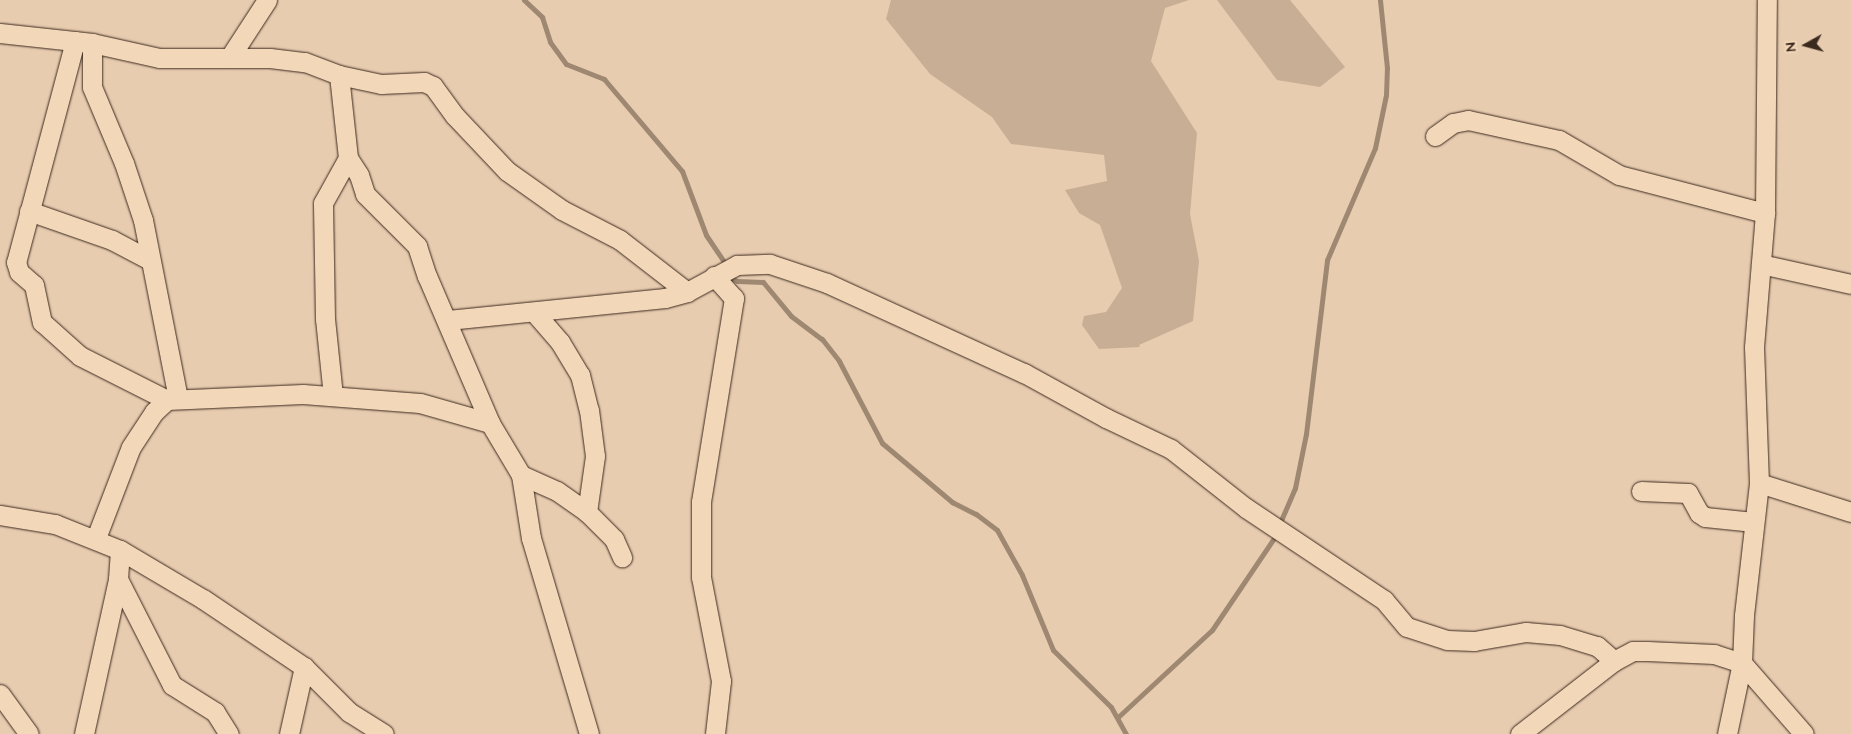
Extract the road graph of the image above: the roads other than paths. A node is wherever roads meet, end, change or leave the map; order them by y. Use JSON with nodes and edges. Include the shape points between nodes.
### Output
{"nodes":[{"id":1,"x":267,"y":0,"type":"edge"},
{"id":2,"x":1767,"y":0,"type":"edge"},
{"id":3,"x":0,"y":33,"type":"edge"},
{"id":4,"x":84,"y":42,"type":"junction"},
{"id":5,"x":230,"y":58,"type":"junction"},
{"id":6,"x":339,"y":75,"type":"junction"},
{"id":7,"x":1434,"y":136,"type":"dead end"},
{"id":8,"x":348,"y":158,"type":"junction"},
{"id":9,"x":30,"y":211,"type":"junction"},
{"id":10,"x":1765,"y":213,"type":"junction"},
{"id":11,"x":150,"y":260,"type":"junction"},
{"id":12,"x":1761,"y":264,"type":"junction"},
{"id":13,"x":714,"y":276,"type":"junction"},
{"id":14,"x":1851,"y":284,"type":"edge"},
{"id":15,"x":687,"y":292,"type":"junction"},
{"id":16,"x":534,"y":312,"type":"junction"},
{"id":17,"x":448,"y":320,"type":"junction"},
{"id":18,"x":333,"y":396,"type":"junction"},
{"id":19,"x":173,"y":399,"type":"junction"},
{"id":20,"x":490,"y":423,"type":"junction"},
{"id":21,"x":521,"y":475,"type":"junction"},
{"id":22,"x":1759,"y":483,"type":"junction"},
{"id":23,"x":1641,"y":492,"type":"dead end"},
{"id":24,"x":587,"y":512,"type":"junction"},
{"id":25,"x":1851,"y":512,"type":"edge"},
{"id":26,"x":0,"y":514,"type":"edge"},
{"id":27,"x":1754,"y":522,"type":"junction"},
{"id":28,"x":96,"y":538,"type":"junction"},
{"id":29,"x":120,"y":550,"type":"junction"},
{"id":30,"x":622,"y":557,"type":"dead end"},
{"id":31,"x":118,"y":578,"type":"junction"},
{"id":32,"x":1614,"y":661,"type":"junction"},
{"id":33,"x":1742,"y":663,"type":"junction"},
{"id":34,"x":304,"y":667,"type":"junction"},
{"id":35,"x":0,"y":694,"type":"edge"},
{"id":36,"x":29,"y":734,"type":"edge"},
{"id":37,"x":84,"y":734,"type":"edge"},
{"id":38,"x":229,"y":734,"type":"edge"},
{"id":39,"x":289,"y":734,"type":"edge"},
{"id":40,"x":384,"y":734,"type":"edge"},
{"id":41,"x":589,"y":734,"type":"edge"},
{"id":42,"x":715,"y":734,"type":"edge"},
{"id":43,"x":1520,"y":734,"type":"edge"},
{"id":44,"x":1726,"y":734,"type":"edge"},
{"id":45,"x":1804,"y":734,"type":"edge"}],
"edges":[{"from":1,"to":5,"type":"street"},
{"from":2,"to":10,"type":"street"},
{"from":3,"to":4,"type":"street"},
{"from":4,"to":5,"type":"street","via":[[153,57]]},
{"from":4,"to":9,"type":"street"},
{"from":4,"to":11,"type":"street","via":[[92,87],[124,163],[142,220]]},
{"from":5,"to":6,"type":"street","via":[[304,62]]},
{"from":6,"to":8,"type":"street"},
{"from":6,"to":15,"type":"street","via":[[381,84],[424,82],[433,86],[455,116],[507,171],[562,210],[620,240]]},
{"from":7,"to":10,"type":"street","via":[[1453,123],[1468,120],[1559,140],[1624,177]]},
{"from":8,"to":17,"type":"street","via":[[366,194],[417,246],[435,296]]},
{"from":8,"to":18,"type":"street","via":[[323,203],[325,319]]},
{"from":9,"to":11,"type":"street","via":[[112,240]]},
{"from":9,"to":19,"type":"street","via":[[16,262],[22,277],[34,285],[42,322],[89,363]]},
{"from":10,"to":12,"type":"street"},
{"from":11,"to":19,"type":"street"},
{"from":12,"to":14,"type":"street"},
{"from":12,"to":22,"type":"street","via":[[1754,347]]},
{"from":13,"to":15,"type":"street"},
{"from":13,"to":32,"type":"street","via":[[737,266],[770,264],[826,283],[1024,373],[1170,449],[1246,508],[1384,600],[1407,627],[1447,640],[1474,641],[1526,632],[1560,635],[1597,646]]},
{"from":13,"to":42,"type":"street","via":[[734,298],[700,502],[701,578],[721,681]]},
{"from":15,"to":16,"type":"street","via":[[665,298]]},
{"from":16,"to":17,"type":"street"},
{"from":16,"to":24,"type":"street","via":[[560,342],[580,375],[595,456]]},
{"from":17,"to":20,"type":"street"},
{"from":18,"to":19,"type":"street","via":[[302,394]]},
{"from":18,"to":20,"type":"street","via":[[420,403]]},
{"from":19,"to":28,"type":"street","via":[[154,412],[131,448]]},
{"from":20,"to":21,"type":"street"},
{"from":21,"to":24,"type":"street","via":[[557,492]]},
{"from":21,"to":41,"type":"street","via":[[531,538]]},
{"from":22,"to":25,"type":"street"},
{"from":22,"to":27,"type":"street"},
{"from":23,"to":27,"type":"street","via":[[1688,493],[1705,517]]},
{"from":24,"to":30,"type":"street","via":[[614,539]]},
{"from":26,"to":28,"type":"street","via":[[55,524]]},
{"from":27,"to":33,"type":"street"},
{"from":28,"to":29,"type":"street"},
{"from":29,"to":31,"type":"street"},
{"from":29,"to":34,"type":"street","via":[[203,599]]},
{"from":31,"to":37,"type":"street"},
{"from":31,"to":38,"type":"street","via":[[172,685],[215,712]]},
{"from":32,"to":33,"type":"street","via":[[1633,651],[1646,651],[1714,654]]},
{"from":32,"to":43,"type":"street"},
{"from":33,"to":44,"type":"street"},
{"from":33,"to":45,"type":"street"},
{"from":34,"to":39,"type":"street"},
{"from":34,"to":40,"type":"street","via":[[350,712]]},
{"from":35,"to":36,"type":"street"}]}
